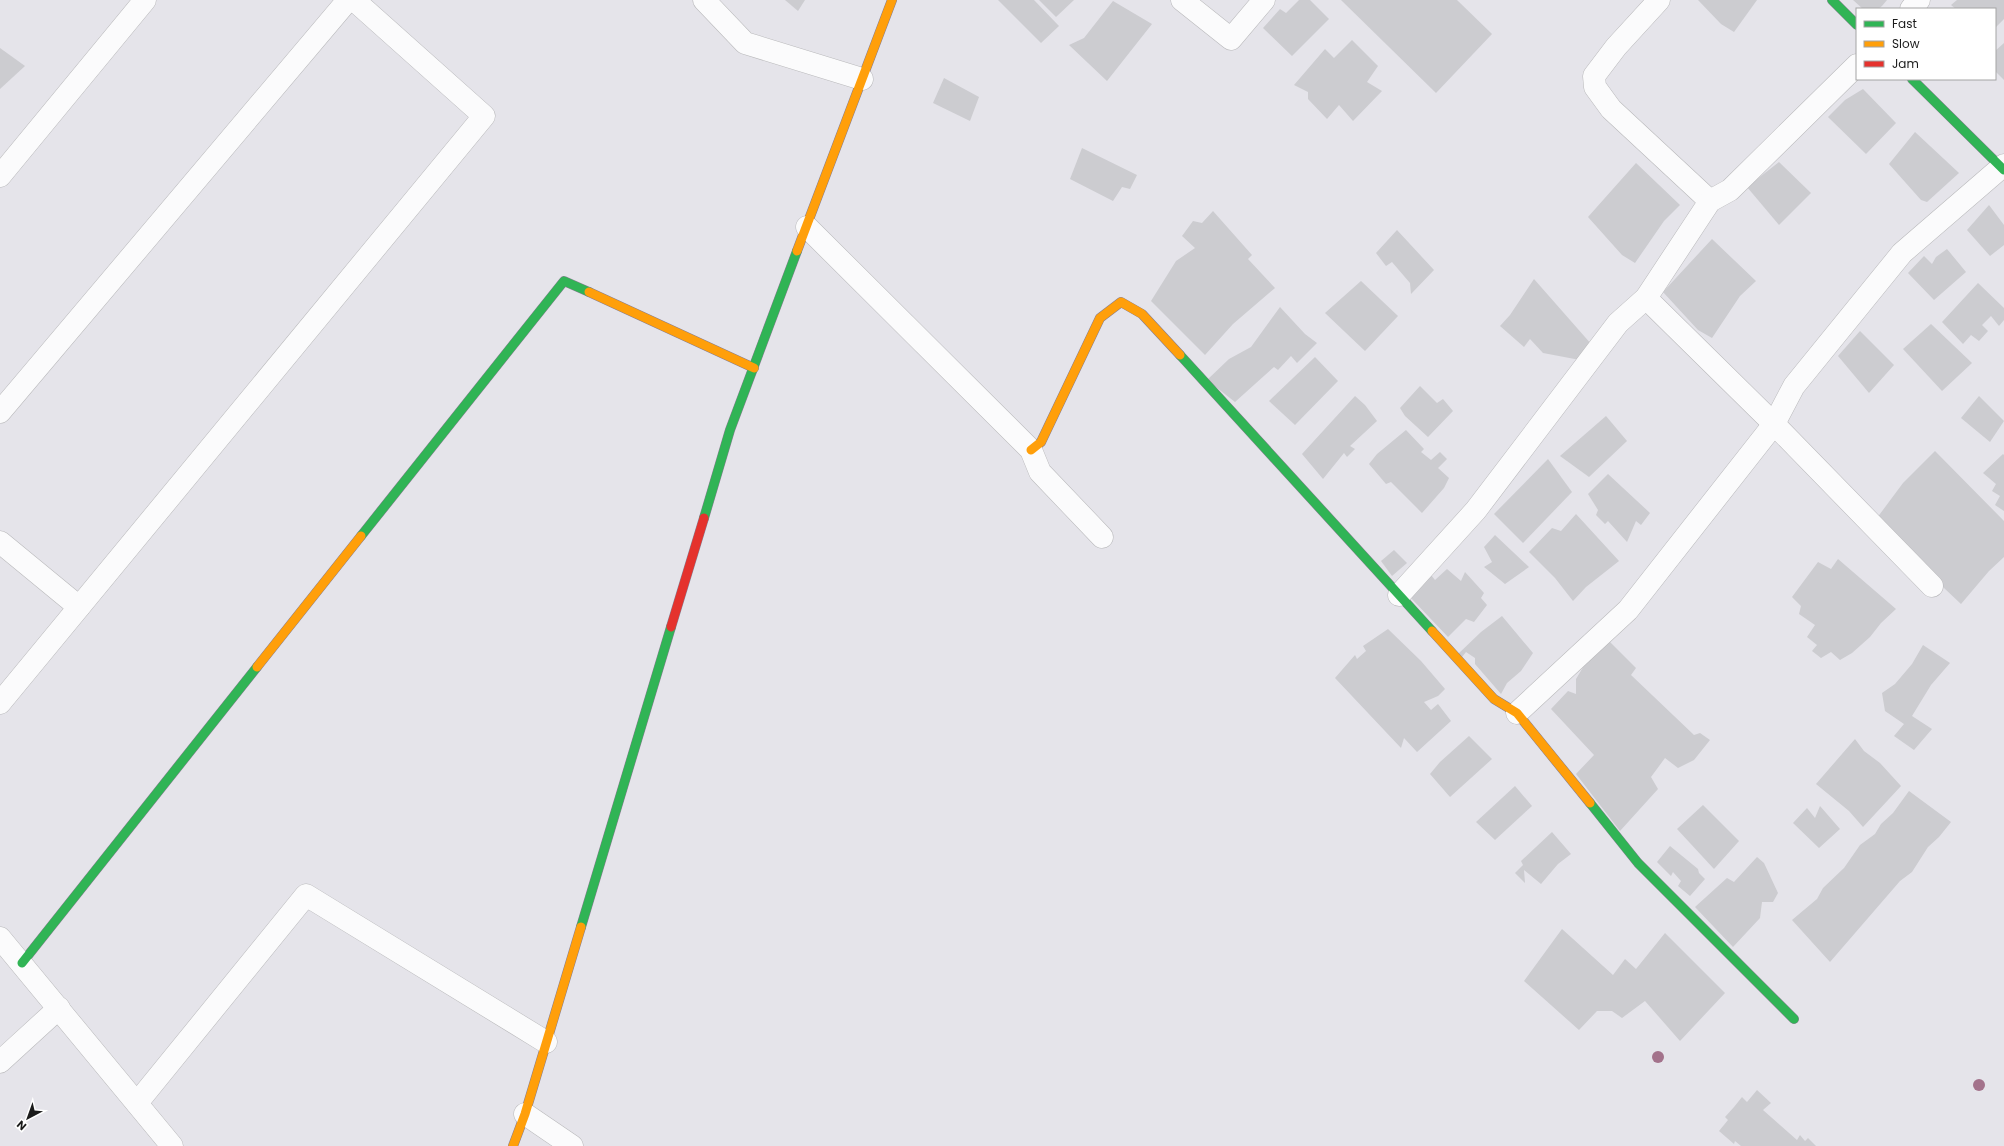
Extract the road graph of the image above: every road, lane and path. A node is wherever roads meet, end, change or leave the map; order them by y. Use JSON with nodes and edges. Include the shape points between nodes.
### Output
{"nodes":[{"id":1,"x":145,"y":0,"type":"edge"},
{"id":2,"x":348,"y":0,"type":"edge"},
{"id":3,"x":354,"y":0,"type":"edge"},
{"id":4,"x":704,"y":0,"type":"edge"},
{"id":5,"x":892,"y":0,"type":"edge"},
{"id":6,"x":1182,"y":0,"type":"edge"},
{"id":7,"x":1264,"y":0,"type":"edge"},
{"id":8,"x":1659,"y":0,"type":"edge"},
{"id":9,"x":1832,"y":0,"type":"edge"},
{"id":10,"x":1919,"y":0,"type":"edge"},
{"id":11,"x":1912,"y":8,"type":"edge"},
{"id":12,"x":1856,"y":24,"type":"edge"},
{"id":13,"x":1856,"y":66,"type":"edge"},
{"id":14,"x":862,"y":79,"type":"junction"},
{"id":15,"x":1913,"y":80,"type":"edge"},
{"id":16,"x":2003,"y":168,"type":"edge"},
{"id":17,"x":0,"y":176,"type":"edge"},
{"id":18,"x":1710,"y":201,"type":"junction"},
{"id":19,"x":807,"y":227,"type":"junction"},
{"id":20,"x":1646,"y":298,"type":"junction"},
{"id":21,"x":754,"y":368,"type":"junction"},
{"id":22,"x":0,"y":412,"type":"edge"},
{"id":23,"x":1774,"y":424,"type":"junction"},
{"id":24,"x":1031,"y":450,"type":"junction"},
{"id":25,"x":1102,"y":537,"type":"dead end"},
{"id":26,"x":0,"y":542,"type":"edge"},
{"id":27,"x":1932,"y":586,"type":"dead end"},
{"id":28,"x":1398,"y":595,"type":"junction"},
{"id":29,"x":78,"y":607,"type":"junction"},
{"id":30,"x":0,"y":703,"type":"edge"},
{"id":31,"x":1517,"y":713,"type":"junction"},
{"id":32,"x":0,"y":938,"type":"edge"},
{"id":33,"x":22,"y":963,"type":"junction"},
{"id":34,"x":59,"y":1008,"type":"junction"},
{"id":35,"x":1794,"y":1019,"type":"dead end"},
{"id":36,"x":546,"y":1042,"type":"junction"},
{"id":37,"x":0,"y":1062,"type":"edge"},
{"id":38,"x":137,"y":1103,"type":"junction"},
{"id":39,"x":525,"y":1114,"type":"junction"},
{"id":40,"x":172,"y":1146,"type":"edge"},
{"id":41,"x":513,"y":1146,"type":"edge"},
{"id":42,"x":572,"y":1146,"type":"edge"}],
"edges":[{"from":1,"to":17,"type":"street"},
{"from":2,"to":22,"type":"street"},
{"from":3,"to":29,"type":"street","via":[[484,116]]},
{"from":4,"to":14,"type":"street","via":[[744,43]]},
{"from":5,"to":14,"type":"street"},
{"from":6,"to":7,"type":"street","via":[[1230,39]]},
{"from":8,"to":18,"type":"street","via":[[1616,46],[1594,76],[1595,87],[1611,109]]},
{"from":9,"to":12,"type":"street"},
{"from":10,"to":11,"type":"street"},
{"from":13,"to":18,"type":"street","via":[[1730,190]]},
{"from":14,"to":19,"type":"street"},
{"from":15,"to":16,"type":"street"},
{"from":16,"to":23,"type":"street","via":[[1902,253],[1794,386]]},
{"from":18,"to":20,"type":"street"},
{"from":19,"to":21,"type":"street"},
{"from":19,"to":24,"type":"street"},
{"from":20,"to":23,"type":"street"},
{"from":20,"to":28,"type":"street","via":[[1618,323],[1476,510]]},
{"from":21,"to":33,"type":"street","via":[[564,281]]},
{"from":21,"to":36,"type":"street","via":[[730,430]]},
{"from":23,"to":27,"type":"street"},
{"from":23,"to":31,"type":"street","via":[[1628,610]]},
{"from":24,"to":25,"type":"street","via":[[1040,472]]},
{"from":24,"to":28,"type":"street","via":[[1042,442],[1100,318],[1121,302],[1142,314]]},
{"from":26,"to":29,"type":"street"},
{"from":28,"to":31,"type":"street","via":[[1494,699]]},
{"from":29,"to":30,"type":"street"},
{"from":31,"to":35,"type":"street","via":[[1638,863]]},
{"from":32,"to":33,"type":"street"},
{"from":33,"to":34,"type":"street"},
{"from":34,"to":37,"type":"street"},
{"from":34,"to":38,"type":"street"},
{"from":36,"to":38,"type":"street","via":[[306,895]]},
{"from":36,"to":39,"type":"street"},
{"from":38,"to":40,"type":"street"},
{"from":39,"to":41,"type":"street"},
{"from":39,"to":42,"type":"street"}]}
